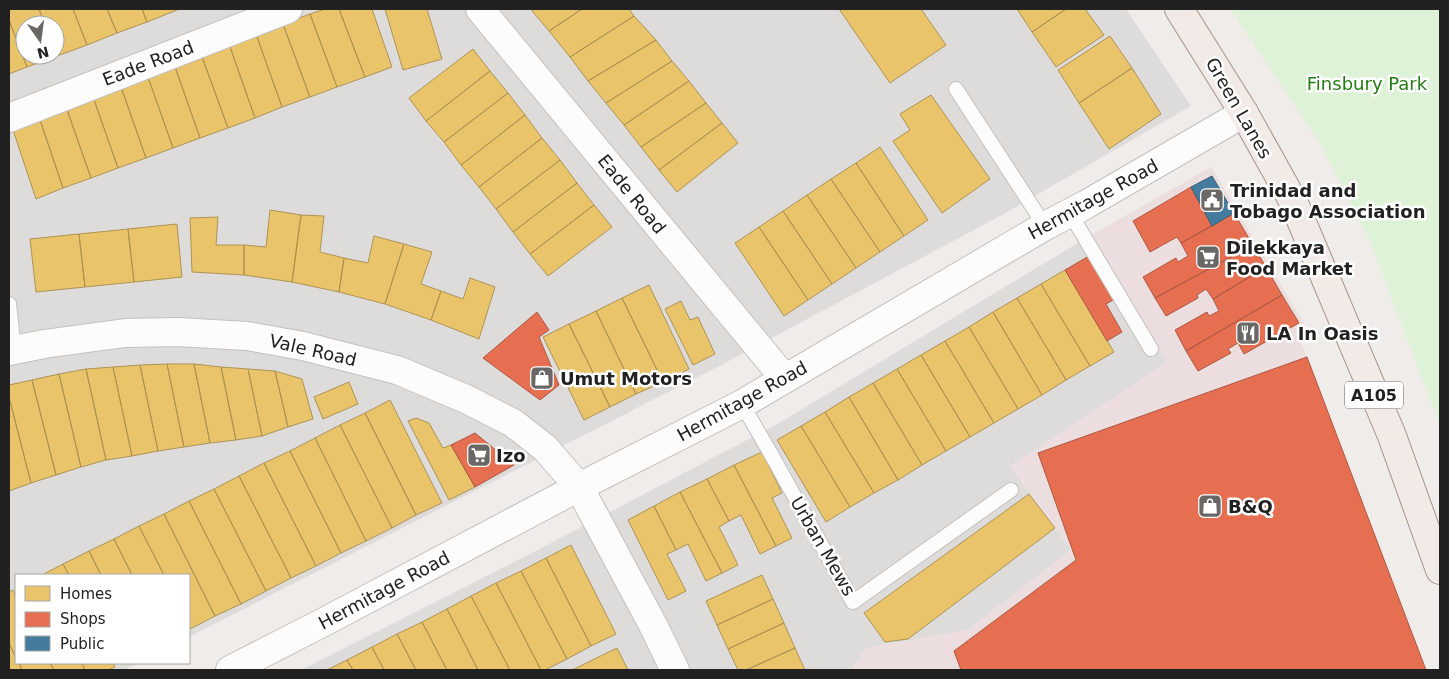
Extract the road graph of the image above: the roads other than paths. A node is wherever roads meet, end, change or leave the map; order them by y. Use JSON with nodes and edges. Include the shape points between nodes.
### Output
{"nodes":[{"id":1,"x":288,"y":9,"type":"edge"},
{"id":2,"x":480,"y":9,"type":"edge"},
{"id":3,"x":1179,"y":9,"type":"edge"},
{"id":4,"x":956,"y":89,"type":"dead end"},
{"id":5,"x":1244,"y":113,"type":"junction"},
{"id":6,"x":9,"y":118,"type":"edge"},
{"id":7,"x":1070,"y":212,"type":"junction"},
{"id":8,"x":1045,"y":226,"type":"junction"},
{"id":9,"x":9,"y":304,"type":"edge"},
{"id":10,"x":1151,"y":349,"type":"dead end"},
{"id":11,"x":11,"y":350,"type":"edge"},
{"id":12,"x":784,"y":378,"type":"junction"},
{"id":13,"x":742,"y":404,"type":"junction"},
{"id":14,"x":580,"y":487,"type":"junction"},
{"id":15,"x":1011,"y":490,"type":"dead end"},
{"id":16,"x":1440,"y":570,"type":"edge"},
{"id":17,"x":242,"y":668,"type":"edge"},
{"id":18,"x":675,"y":670,"type":"edge"}],
"edges":[{"from":1,"to":6,"type":"street","name":"Eade Road"},
{"from":2,"to":12,"type":"street","name":"Eade Road"},
{"from":3,"to":5,"type":"main road","name":"Green Lanes","number":"A105"},
{"from":4,"to":8,"type":"lane"},
{"from":5,"to":7,"type":"street","name":"Hermitage Road"},
{"from":5,"to":16,"type":"main road","name":"Green Lanes","number":"A105","via":[[1299,214],[1392,436]]},
{"from":7,"to":8,"type":"street","name":"Hermitage Road"},
{"from":7,"to":10,"type":"lane"},
{"from":8,"to":12,"type":"street","name":"Hermitage Road"},
{"from":9,"to":11,"type":"lane"},
{"from":11,"to":14,"type":"street","name":"Vale Road","via":[[126,333],[178,332],[247,336],[303,346],[397,370],[466,399],[513,423],[545,448]]},
{"from":12,"to":13,"type":"street","name":"Hermitage Road"},
{"from":13,"to":14,"type":"street","name":"Hermitage Road"},
{"from":13,"to":15,"type":"lane","name":"Urban Mews","via":[[853,602]]},
{"from":14,"to":17,"type":"street","name":"Hermitage Road"},
{"from":14,"to":18,"type":"street","name":"Vale Road"}]}
